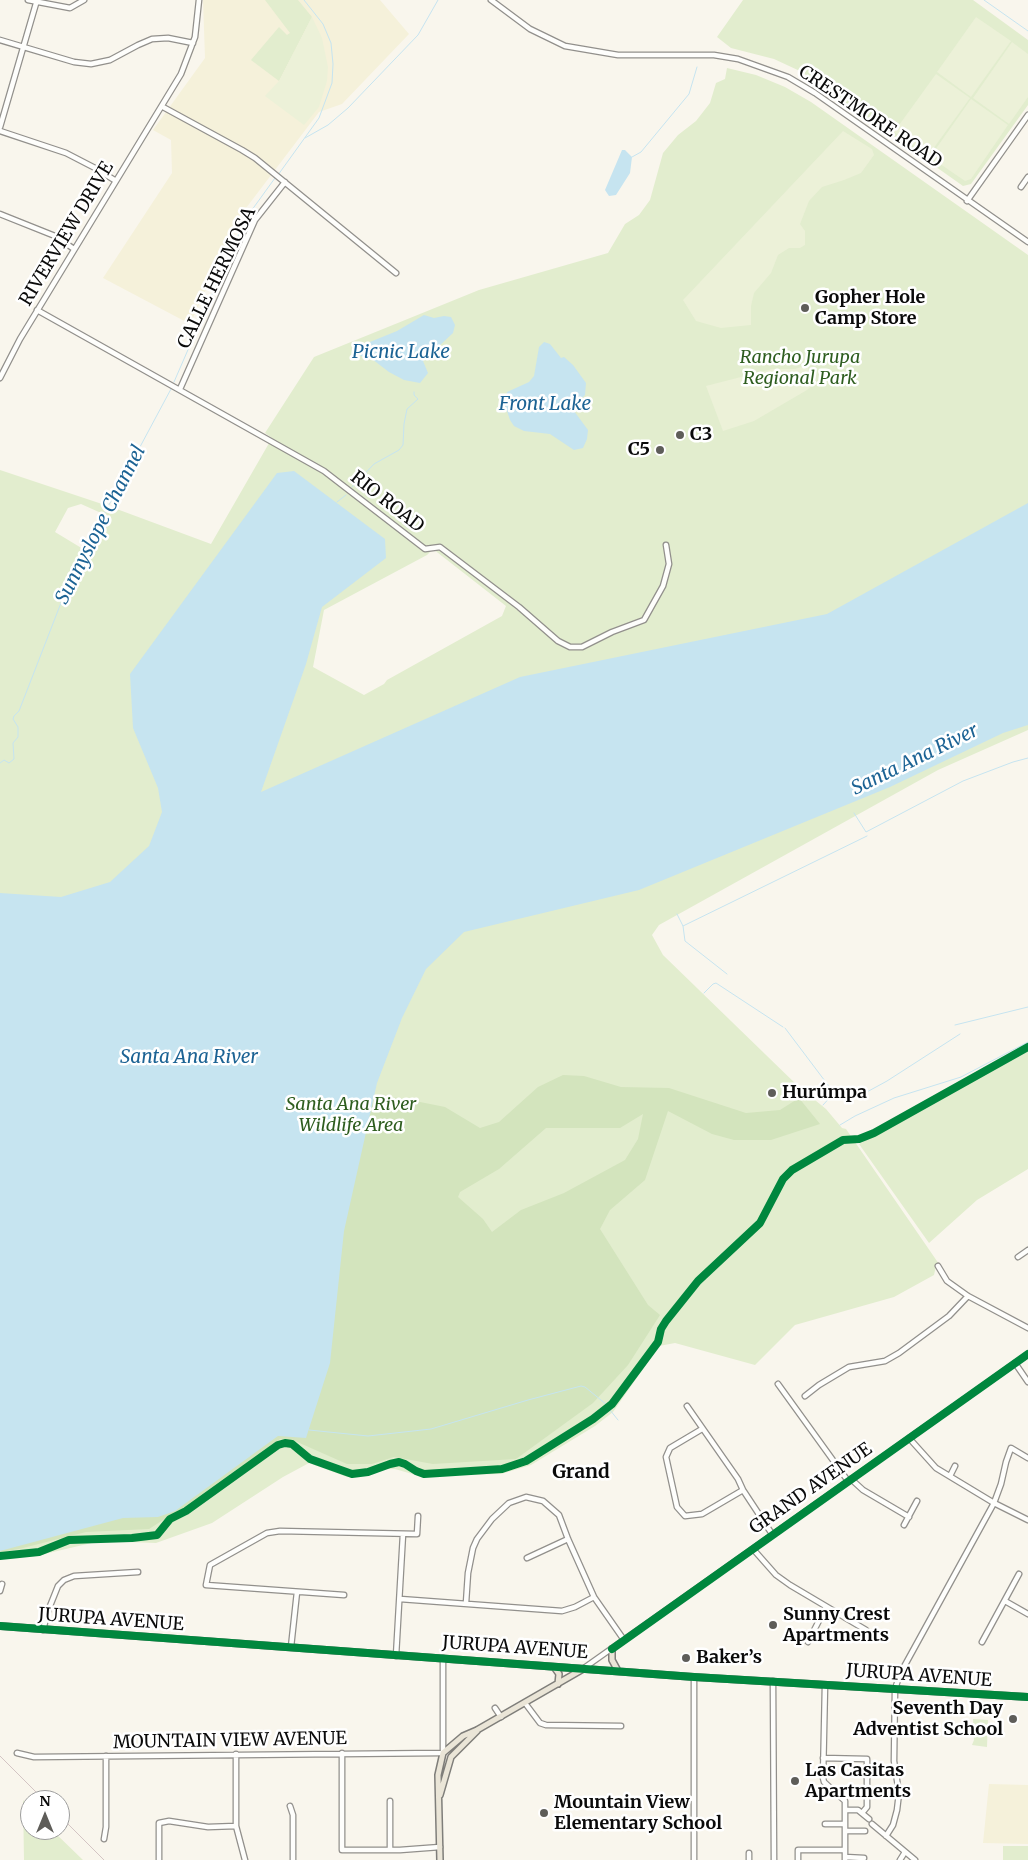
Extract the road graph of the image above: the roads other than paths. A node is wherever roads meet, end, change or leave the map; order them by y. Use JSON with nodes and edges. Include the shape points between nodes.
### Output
{"nodes":[{"id":1,"x":28,"y":0,"type":"edge"},
{"id":2,"x":84,"y":0,"type":"edge"},
{"id":3,"x":199,"y":0,"type":"edge"},
{"id":4,"x":491,"y":0,"type":"edge"},
{"id":5,"x":37,"y":1,"type":"edge"},
{"id":6,"x":0,"y":40,"type":"edge"},
{"id":7,"x":193,"y":43,"type":"junction"},
{"id":8,"x":24,"y":47,"type":"junction"},
{"id":9,"x":163,"y":107,"type":"junction"},
{"id":10,"x":1028,"y":115,"type":"edge"},
{"id":11,"x":0,"y":129,"type":"edge"},
{"id":12,"x":1028,"y":177,"type":"edge"},
{"id":13,"x":116,"y":181,"type":"junction"},
{"id":14,"x":285,"y":182,"type":"junction"},
{"id":15,"x":1021,"y":187,"type":"dead end"},
{"id":16,"x":967,"y":201,"type":"junction"},
{"id":17,"x":0,"y":214,"type":"edge"},
{"id":18,"x":1028,"y":242,"type":"edge"},
{"id":19,"x":74,"y":249,"type":"junction"},
{"id":20,"x":396,"y":273,"type":"dead end"},
{"id":21,"x":37,"y":310,"type":"junction"},
{"id":22,"x":0,"y":378,"type":"edge"},
{"id":23,"x":178,"y":388,"type":"junction"},
{"id":24,"x":666,"y":545,"type":"dead end"},
{"id":25,"x":1028,"y":1250,"type":"edge"},
{"id":26,"x":1018,"y":1257,"type":"dead end"},
{"id":27,"x":938,"y":1266,"type":"dead end"},
{"id":28,"x":968,"y":1296,"type":"junction"},
{"id":29,"x":1028,"y":1328,"type":"edge"},
{"id":30,"x":1028,"y":1354,"type":"edge"},
{"id":31,"x":1015,"y":1363,"type":"junction"},
{"id":32,"x":1028,"y":1382,"type":"edge"},
{"id":33,"x":778,"y":1384,"type":"dead end"},
{"id":34,"x":805,"y":1396,"type":"dead end"},
{"id":35,"x":687,"y":1406,"type":"dead end"},
{"id":36,"x":702,"y":1429,"type":"junction"},
{"id":37,"x":909,"y":1438,"type":"junction"},
{"id":38,"x":1028,"y":1458,"type":"edge"},
{"id":39,"x":955,"y":1466,"type":"dead end"},
{"id":40,"x":950,"y":1476,"type":"junction"},
{"id":41,"x":849,"y":1480,"type":"junction"},
{"id":42,"x":743,"y":1490,"type":"junction"},
{"id":43,"x":917,"y":1501,"type":"dead end"},
{"id":44,"x":994,"y":1502,"type":"junction"},
{"id":45,"x":418,"y":1516,"type":"dead end"},
{"id":46,"x":909,"y":1517,"type":"junction"},
{"id":47,"x":1028,"y":1520,"type":"edge"},
{"id":48,"x":904,"y":1526,"type":"dead end"},
{"id":49,"x":403,"y":1534,"type":"junction"},
{"id":50,"x":772,"y":1534,"type":"junction"},
{"id":51,"x":568,"y":1540,"type":"junction"},
{"id":52,"x":753,"y":1549,"type":"junction"},
{"id":53,"x":527,"y":1558,"type":"dead end"},
{"id":54,"x":138,"y":1572,"type":"dead end"},
{"id":55,"x":1019,"y":1574,"type":"dead end"},
{"id":56,"x":2,"y":1584,"type":"dead end"},
{"id":57,"x":0,"y":1591,"type":"edge"},
{"id":58,"x":297,"y":1592,"type":"junction"},
{"id":59,"x":344,"y":1595,"type":"dead end"},
{"id":60,"x":594,"y":1597,"type":"junction"},
{"id":61,"x":400,"y":1599,"type":"junction"},
{"id":62,"x":1005,"y":1601,"type":"junction"},
{"id":63,"x":466,"y":1603,"type":"junction"},
{"id":64,"x":826,"y":1607,"type":"junction"},
{"id":65,"x":1028,"y":1614,"type":"edge"},
{"id":66,"x":0,"y":1626,"type":"edge"},
{"id":67,"x":44,"y":1630,"type":"junction"},
{"id":68,"x":866,"y":1630,"type":"dead end"},
{"id":69,"x":624,"y":1640,"type":"junction"},
{"id":70,"x":808,"y":1642,"type":"dead end"},
{"id":71,"x":982,"y":1642,"type":"dead end"},
{"id":72,"x":291,"y":1647,"type":"junction"},
{"id":73,"x":612,"y":1649,"type":"junction"},
{"id":74,"x":396,"y":1656,"type":"junction"},
{"id":75,"x":443,"y":1658,"type":"junction"},
{"id":76,"x":554,"y":1666,"type":"junction"},
{"id":77,"x":584,"y":1668,"type":"junction"},
{"id":78,"x":618,"y":1671,"type":"junction"},
{"id":79,"x":694,"y":1677,"type":"junction"},
{"id":80,"x":774,"y":1681,"type":"junction"},
{"id":81,"x":558,"y":1684,"type":"junction"},
{"id":82,"x":825,"y":1685,"type":"junction"},
{"id":83,"x":895,"y":1689,"type":"junction"},
{"id":84,"x":1028,"y":1697,"type":"edge"},
{"id":85,"x":525,"y":1703,"type":"junction"},
{"id":86,"x":495,"y":1708,"type":"dead end"},
{"id":87,"x":501,"y":1717,"type":"junction"},
{"id":88,"x":621,"y":1726,"type":"dead end"},
{"id":89,"x":477,"y":1730,"type":"junction"},
{"id":90,"x":17,"y":1753,"type":"dead end"},
{"id":91,"x":342,"y":1753,"type":"junction"},
{"id":92,"x":443,"y":1753,"type":"junction"},
{"id":93,"x":236,"y":1754,"type":"junction"},
{"id":94,"x":106,"y":1756,"type":"junction"},
{"id":95,"x":451,"y":1757,"type":"junction"},
{"id":96,"x":822,"y":1758,"type":"junction"},
{"id":97,"x":439,"y":1795,"type":"junction"},
{"id":98,"x":390,"y":1801,"type":"dead end"},
{"id":99,"x":290,"y":1806,"type":"dead end"},
{"id":100,"x":845,"y":1810,"type":"junction"},
{"id":101,"x":862,"y":1813,"type":"junction"},
{"id":102,"x":869,"y":1819,"type":"dead end"},
{"id":103,"x":825,"y":1824,"type":"dead end"},
{"id":104,"x":845,"y":1824,"type":"junction"},
{"id":105,"x":872,"y":1824,"type":"dead end"},
{"id":106,"x":236,"y":1826,"type":"junction"},
{"id":107,"x":845,"y":1831,"type":"junction"},
{"id":108,"x":865,"y":1831,"type":"dead end"},
{"id":109,"x":886,"y":1836,"type":"junction"},
{"id":110,"x":104,"y":1839,"type":"dead end"},
{"id":111,"x":440,"y":1847,"type":"junction"},
{"id":112,"x":390,"y":1850,"type":"junction"},
{"id":113,"x":845,"y":1850,"type":"junction"},
{"id":114,"x":905,"y":1852,"type":"junction"},
{"id":115,"x":749,"y":1854,"type":"dead end"},
{"id":116,"x":864,"y":1858,"type":"dead end"},
{"id":117,"x":845,"y":1859,"type":"edge"},
{"id":118,"x":159,"y":1860,"type":"edge"},
{"id":119,"x":245,"y":1860,"type":"edge"},
{"id":120,"x":293,"y":1860,"type":"edge"},
{"id":121,"x":440,"y":1860,"type":"edge"},
{"id":122,"x":694,"y":1860,"type":"edge"},
{"id":123,"x":749,"y":1860,"type":"edge"},
{"id":124,"x":774,"y":1860,"type":"edge"},
{"id":125,"x":798,"y":1860,"type":"edge"},
{"id":126,"x":900,"y":1860,"type":"edge"},
{"id":127,"x":915,"y":1860,"type":"edge"}],
"edges":[{"from":1,"to":5,"type":"street"},
{"from":2,"to":5,"type":"street","via":[[70,8]]},
{"from":3,"to":7,"type":"street","name":"RIVERVIEW DRIVE"},
{"from":4,"to":16,"type":"street","name":"CRESTMORE ROAD","via":[[530,29],[565,46],[618,55],[714,55],[738,59],[788,77],[815,92]]},
{"from":5,"to":8,"type":"street"},
{"from":6,"to":8,"type":"street"},
{"from":7,"to":8,"type":"street","via":[[168,38],[152,39],[110,60],[91,64]]},
{"from":7,"to":9,"type":"street","name":"RIVERVIEW DRIVE"},
{"from":8,"to":11,"type":"street"},
{"from":9,"to":13,"type":"street","name":"RIVERVIEW DRIVE"},
{"from":9,"to":14,"type":"street","via":[[242,150]]},
{"from":10,"to":16,"type":"street"},
{"from":11,"to":13,"type":"street","via":[[73,157]]},
{"from":12,"to":15,"type":"street"},
{"from":13,"to":19,"type":"street","name":"RIVERVIEW DRIVE"},
{"from":14,"to":20,"type":"street"},
{"from":14,"to":23,"type":"street","name":"CALLE HERMOSA","via":[[255,220]]},
{"from":16,"to":18,"type":"street","name":"CRESTMORE ROAD"},
{"from":17,"to":19,"type":"street","via":[[55,236]]},
{"from":19,"to":21,"type":"street","name":"RIVERVIEW DRIVE"},
{"from":21,"to":22,"type":"street","name":"RIVERVIEW DRIVE"},
{"from":21,"to":23,"type":"street","name":"RIO ROAD"},
{"from":23,"to":24,"type":"street","name":"RIO ROAD","via":[[324,471],[425,549],[440,547],[558,641],[570,647],[582,647],[644,620],[663,586],[669,564]]},
{"from":25,"to":26,"type":"street"},
{"from":27,"to":28,"type":"street","via":[[947,1280]]},
{"from":28,"to":29,"type":"street"},
{"from":28,"to":34,"type":"street","via":[[949,1316],[899,1353],[885,1361],[849,1367]]},
{"from":30,"to":31,"type":"street","name":"GRAND AVENUE"},
{"from":31,"to":32,"type":"street"},
{"from":31,"to":37,"type":"street","name":"GRAND AVENUE"},
{"from":33,"to":41,"type":"street"},
{"from":35,"to":36,"type":"street"},
{"from":36,"to":42,"type":"street"},
{"from":36,"to":42,"type":"street","via":[[670,1448],[666,1457],[677,1507],[685,1516],[702,1514]]},
{"from":37,"to":40,"type":"street","via":[[931,1463]]},
{"from":37,"to":41,"type":"street","name":"GRAND AVENUE"},
{"from":38,"to":44,"type":"street","via":[[1010,1448]]},
{"from":39,"to":40,"type":"street"},
{"from":40,"to":44,"type":"street"},
{"from":41,"to":46,"type":"street"},
{"from":41,"to":50,"type":"street","name":"GRAND AVENUE"},
{"from":42,"to":50,"type":"street"},
{"from":43,"to":46,"type":"street"},
{"from":44,"to":47,"type":"street"},
{"from":44,"to":83,"type":"street","via":[[900,1674]]},
{"from":45,"to":49,"type":"street","via":[[417,1534]]},
{"from":46,"to":48,"type":"street"},
{"from":49,"to":58,"type":"street","via":[[280,1531],[267,1534],[210,1565],[206,1585]]},
{"from":49,"to":61,"type":"street"},
{"from":50,"to":52,"type":"street","name":"GRAND AVENUE"},
{"from":51,"to":53,"type":"street"},
{"from":51,"to":60,"type":"street"},
{"from":51,"to":63,"type":"street","via":[[559,1515],[543,1501],[526,1497],[509,1503],[492,1519],[473,1548]]},
{"from":52,"to":64,"type":"street","via":[[776,1575]]},
{"from":52,"to":69,"type":"street","name":"GRAND AVENUE"},
{"from":54,"to":67,"type":"street","via":[[74,1576],[64,1580],[58,1586]]},
{"from":55,"to":62,"type":"street"},
{"from":56,"to":57,"type":"street"},
{"from":58,"to":59,"type":"street"},
{"from":58,"to":72,"type":"street"},
{"from":60,"to":63,"type":"street","via":[[562,1610]]},
{"from":60,"to":69,"type":"street"},
{"from":61,"to":63,"type":"street"},
{"from":61,"to":74,"type":"street"},
{"from":62,"to":65,"type":"street"},
{"from":62,"to":71,"type":"street"},
{"from":64,"to":68,"type":"street"},
{"from":64,"to":70,"type":"street"},
{"from":66,"to":67,"type":"main road","name":"JURUPA AVENUE"},
{"from":67,"to":72,"type":"main road","name":"JURUPA AVENUE"},
{"from":69,"to":73,"type":"street","name":"GRAND AVENUE"},
{"from":72,"to":74,"type":"main road","name":"JURUPA AVENUE"},
{"from":73,"to":77,"type":"street","name":"GRAND AVENUE"},
{"from":73,"to":78,"type":"main road","via":[[612,1660]]},
{"from":74,"to":75,"type":"main road","name":"JURUPA AVENUE"},
{"from":75,"to":76,"type":"main road","name":"JURUPA AVENUE"},
{"from":75,"to":92,"type":"street"},
{"from":76,"to":77,"type":"main road","name":"JURUPA AVENUE"},
{"from":76,"to":81,"type":"main road"},
{"from":77,"to":78,"type":"main road","name":"JURUPA AVENUE"},
{"from":77,"to":81,"type":"main road","name":"GRAND AVENUE"},
{"from":78,"to":79,"type":"main road","name":"JURUPA AVENUE"},
{"from":79,"to":80,"type":"main road","name":"JURUPA AVENUE"},
{"from":79,"to":122,"type":"street"},
{"from":80,"to":82,"type":"main road","name":"JURUPA AVENUE"},
{"from":80,"to":124,"type":"street"},
{"from":81,"to":85,"type":"main road","name":"GRAND AVENUE"},
{"from":82,"to":83,"type":"main road","name":"JURUPA AVENUE"},
{"from":82,"to":96,"type":"street"},
{"from":83,"to":84,"type":"main road","name":"JURUPA AVENUE"},
{"from":83,"to":109,"type":"street","via":[[894,1761],[899,1793],[893,1824]]},
{"from":85,"to":87,"type":"main road","name":"GRAND AVENUE"},
{"from":85,"to":88,"type":"street","via":[[540,1723],[546,1725]]},
{"from":86,"to":87,"type":"street"},
{"from":87,"to":89,"type":"main road","name":"GRAND AVENUE"},
{"from":89,"to":92,"type":"main road","name":"GRAND AVENUE","via":[[459,1739]]},
{"from":89,"to":95,"type":"main road","name":"GRAND AVENUE"},
{"from":90,"to":94,"type":"street","name":"MOUNTAIN VIEW AVENUE","via":[[34,1757]]},
{"from":91,"to":92,"type":"street","name":"MOUNTAIN VIEW AVENUE"},
{"from":91,"to":93,"type":"street","name":"MOUNTAIN VIEW AVENUE"},
{"from":91,"to":112,"type":"street","via":[[342,1850]]},
{"from":92,"to":95,"type":"street"},
{"from":92,"to":97,"type":"main road","via":[[438,1775]]},
{"from":93,"to":94,"type":"street","name":"MOUNTAIN VIEW AVENUE"},
{"from":93,"to":106,"type":"street"},
{"from":94,"to":110,"type":"street"},
{"from":95,"to":97,"type":"main road"},
{"from":96,"to":100,"type":"street","via":[[824,1782],[843,1798]]},
{"from":96,"to":101,"type":"street","via":[[867,1759],[867,1807]]},
{"from":97,"to":111,"type":"main road"},
{"from":98,"to":112,"type":"street"},
{"from":99,"to":120,"type":"street"},
{"from":100,"to":101,"type":"street"},
{"from":100,"to":104,"type":"street"},
{"from":101,"to":102,"type":"street"},
{"from":103,"to":104,"type":"street"},
{"from":104,"to":107,"type":"street"},
{"from":105,"to":109,"type":"street"},
{"from":106,"to":118,"type":"street","via":[[160,1823]]},
{"from":106,"to":119,"type":"street"},
{"from":107,"to":108,"type":"street"},
{"from":107,"to":113,"type":"street"},
{"from":109,"to":114,"type":"street"},
{"from":111,"to":112,"type":"street"},
{"from":111,"to":121,"type":"main road"},
{"from":113,"to":117,"type":"street"},
{"from":113,"to":125,"type":"street","via":[[798,1850]]},
{"from":114,"to":126,"type":"street"},
{"from":114,"to":127,"type":"street"},
{"from":115,"to":123,"type":"street"},
{"from":116,"to":117,"type":"street"}]}
